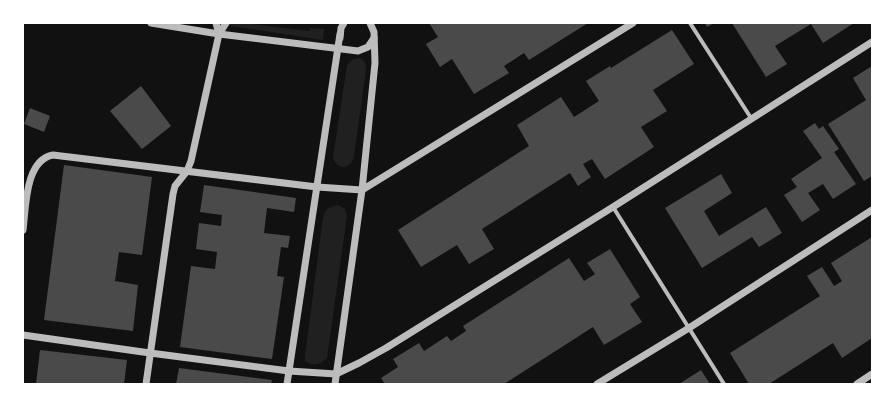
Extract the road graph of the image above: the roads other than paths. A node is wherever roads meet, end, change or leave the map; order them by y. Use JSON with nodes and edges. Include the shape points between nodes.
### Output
{"nodes":[{"id":1,"x":151,"y":23,"type":"edge"},
{"id":2,"x":216,"y":23,"type":"edge"},
{"id":3,"x":226,"y":23,"type":"edge"},
{"id":4,"x":344,"y":23,"type":"edge"},
{"id":5,"x":633,"y":23,"type":"edge"},
{"id":6,"x":690,"y":23,"type":"edge"},
{"id":7,"x":373,"y":24,"type":"edge"},
{"id":8,"x":219,"y":34,"type":"junction"},
{"id":9,"x":340,"y":34,"type":"junction"},
{"id":10,"x":374,"y":36,"type":"junction"},
{"id":11,"x":872,"y":42,"type":"edge"},
{"id":12,"x":338,"y":49,"type":"junction"},
{"id":13,"x":352,"y":50,"type":"junction"},
{"id":14,"x":750,"y":118,"type":"junction"},
{"id":15,"x":187,"y":171,"type":"junction"},
{"id":16,"x":317,"y":187,"type":"junction"},
{"id":17,"x":362,"y":190,"type":"junction"},
{"id":18,"x":613,"y":207,"type":"junction"},
{"id":19,"x":872,"y":210,"type":"edge"},
{"id":20,"x":23,"y":230,"type":"edge"},
{"id":21,"x":689,"y":328,"type":"junction"},
{"id":22,"x":23,"y":335,"type":"edge"},
{"id":23,"x":150,"y":353,"type":"junction"},
{"id":24,"x":289,"y":372,"type":"junction"},
{"id":25,"x":336,"y":374,"type":"junction"},
{"id":26,"x":872,"y":374,"type":"edge"},
{"id":27,"x":146,"y":384,"type":"edge"},
{"id":28,"x":287,"y":384,"type":"edge"},
{"id":29,"x":335,"y":384,"type":"edge"},
{"id":30,"x":597,"y":384,"type":"edge"},
{"id":31,"x":724,"y":384,"type":"edge"},
{"id":32,"x":857,"y":384,"type":"edge"}],
"edges":[{"from":1,"to":8,"type":"street"},
{"from":2,"to":8,"type":"street"},
{"from":3,"to":8,"type":"street"},
{"from":4,"to":9,"type":"street"},
{"from":5,"to":17,"type":"street"},
{"from":6,"to":14,"type":"street"},
{"from":7,"to":10,"type":"street"},
{"from":8,"to":12,"type":"street"},
{"from":8,"to":15,"type":"street"},
{"from":9,"to":12,"type":"street"},
{"from":9,"to":13,"type":"street","via":[[343,44]]},
{"from":10,"to":13,"type":"street","via":[[364,50]]},
{"from":10,"to":17,"type":"street","via":[[375,63]]},
{"from":11,"to":14,"type":"street"},
{"from":12,"to":13,"type":"street"},
{"from":12,"to":16,"type":"street"},
{"from":14,"to":18,"type":"street"},
{"from":15,"to":16,"type":"street"},
{"from":15,"to":20,"type":"street","via":[[48,156],[40,162],[31,176]]},
{"from":15,"to":23,"type":"street","via":[[175,186],[173,194]]},
{"from":16,"to":17,"type":"street"},
{"from":16,"to":24,"type":"street"},
{"from":17,"to":25,"type":"street"},
{"from":18,"to":21,"type":"street"},
{"from":18,"to":25,"type":"street","via":[[386,348]]},
{"from":19,"to":21,"type":"street"},
{"from":21,"to":30,"type":"street"},
{"from":21,"to":31,"type":"street"},
{"from":22,"to":23,"type":"street"},
{"from":23,"to":24,"type":"street"},
{"from":23,"to":27,"type":"street"},
{"from":24,"to":25,"type":"street"},
{"from":24,"to":28,"type":"street"},
{"from":25,"to":29,"type":"street"},
{"from":26,"to":32,"type":"street"}]}
